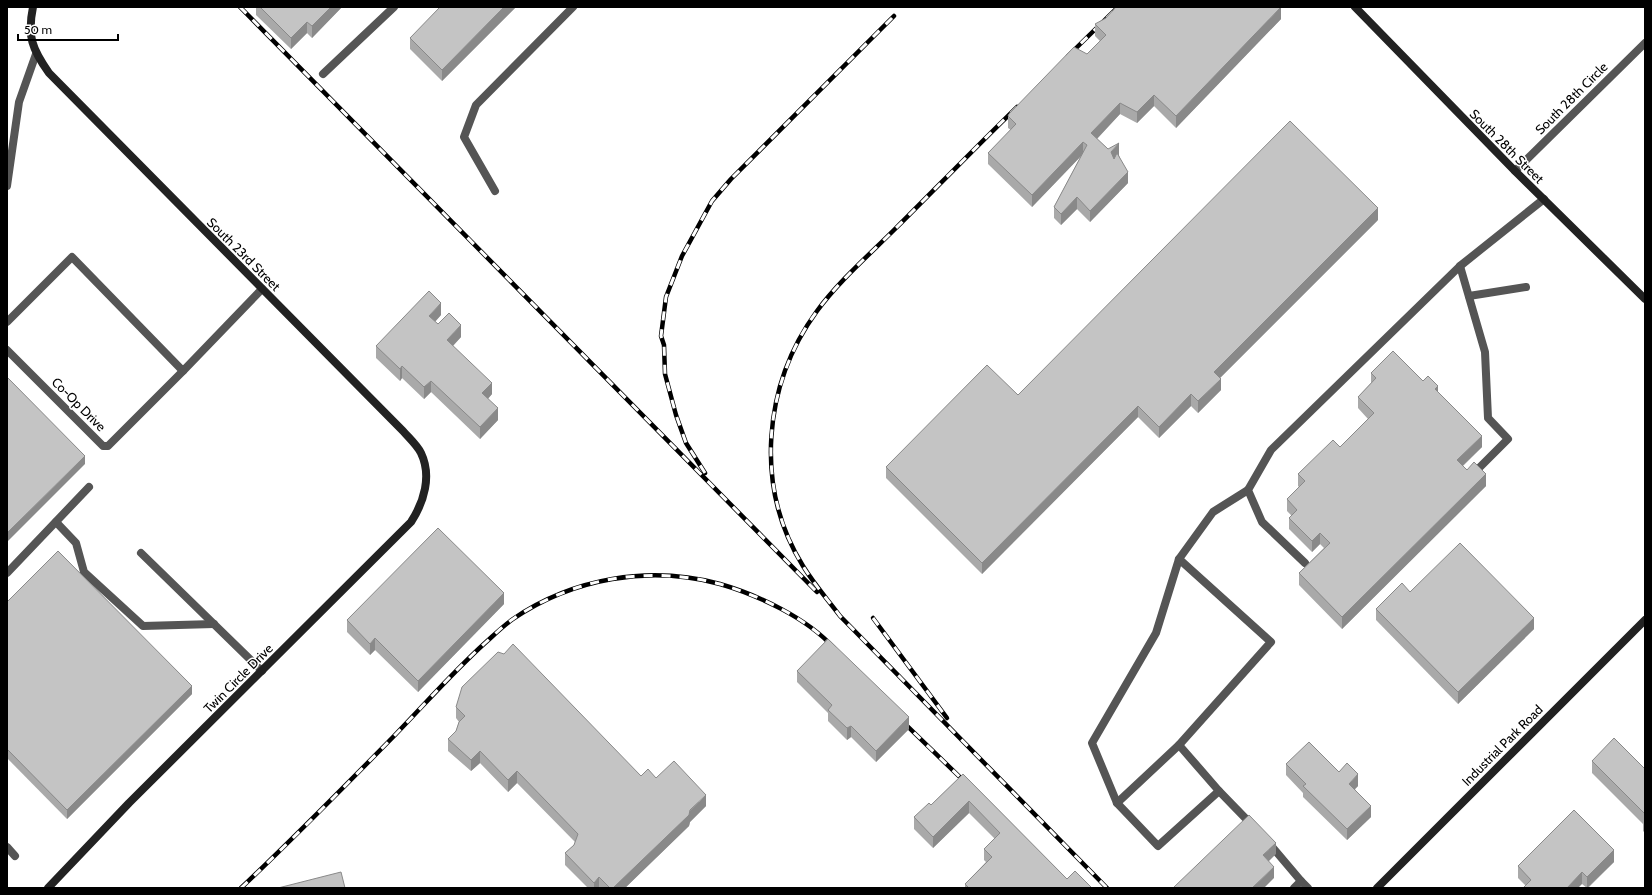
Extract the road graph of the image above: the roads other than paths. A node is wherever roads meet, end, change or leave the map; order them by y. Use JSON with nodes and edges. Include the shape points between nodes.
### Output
{"nodes":[{"id":1,"x":33,"y":7,"type":"edge"},
{"id":2,"x":394,"y":7,"type":"edge"},
{"id":3,"x":573,"y":7,"type":"edge"},
{"id":4,"x":1355,"y":7,"type":"edge"},
{"id":5,"x":1645,"y":43,"type":"edge"},
{"id":6,"x":36,"y":54,"type":"junction"},
{"id":7,"x":323,"y":74,"type":"dead end"},
{"id":8,"x":1515,"y":171,"type":"junction"},
{"id":9,"x":7,"y":186,"type":"edge"},
{"id":10,"x":495,"y":191,"type":"dead end"},
{"id":11,"x":1544,"y":199,"type":"junction"},
{"id":12,"x":1460,"y":266,"type":"junction"},
{"id":13,"x":1526,"y":287,"type":"dead end"},
{"id":14,"x":1632,"y":287,"type":"junction"},
{"id":15,"x":262,"y":289,"type":"junction"},
{"id":16,"x":1469,"y":296,"type":"junction"},
{"id":17,"x":1645,"y":299,"type":"edge"},
{"id":18,"x":1645,"y":305,"type":"edge"},
{"id":19,"x":7,"y":322,"type":"edge"},
{"id":20,"x":7,"y":350,"type":"edge"},
{"id":21,"x":183,"y":370,"type":"junction"},
{"id":22,"x":1478,"y":468,"type":"edge"},
{"id":23,"x":426,"y":476,"type":"joint"},
{"id":24,"x":89,"y":488,"type":"dead end"},
{"id":25,"x":1248,"y":490,"type":"junction"},
{"id":26,"x":56,"y":522,"type":"junction"},
{"id":27,"x":141,"y":553,"type":"dead end"},
{"id":28,"x":1179,"y":559,"type":"junction"},
{"id":29,"x":1305,"y":563,"type":"dead end"},
{"id":30,"x":7,"y":573,"type":"edge"},
{"id":31,"x":1645,"y":620,"type":"edge"},
{"id":32,"x":214,"y":624,"type":"junction"},
{"id":33,"x":262,"y":671,"type":"junction"},
{"id":34,"x":1179,"y":745,"type":"junction"},
{"id":35,"x":1219,"y":791,"type":"junction"},
{"id":36,"x":1117,"y":803,"type":"junction"},
{"id":37,"x":7,"y":847,"type":"edge"},
{"id":38,"x":15,"y":856,"type":"dead end"},
{"id":39,"x":1301,"y":880,"type":"junction"},
{"id":40,"x":48,"y":888,"type":"edge"},
{"id":41,"x":1294,"y":888,"type":"edge"},
{"id":42,"x":1308,"y":888,"type":"edge"},
{"id":43,"x":1377,"y":888,"type":"edge"}],
"edges":[{"from":1,"to":6,"type":"street","via":[[30,33]]},
{"from":2,"to":7,"type":"street"},
{"from":3,"to":10,"type":"street","via":[[476,105],[464,137]]},
{"from":4,"to":8,"type":"street","name":"South 28th Street"},
{"from":5,"to":8,"type":"street","name":"South 28th Circle"},
{"from":6,"to":9,"type":"street","via":[[19,102]]},
{"from":6,"to":15,"type":"street","name":"South 23rd Street","via":[[77,103]]},
{"from":8,"to":11,"type":"street","name":"South 28th Street"},
{"from":11,"to":12,"type":"street"},
{"from":11,"to":14,"type":"street","name":"South 28th Street"},
{"from":12,"to":16,"type":"street"},
{"from":12,"to":25,"type":"street","via":[[1271,450]]},
{"from":13,"to":16,"type":"street"},
{"from":14,"to":17,"type":"street","name":"South 28th Street"},
{"from":14,"to":18,"type":"street"},
{"from":15,"to":21,"type":"street","name":"Co-Op Drive"},
{"from":15,"to":23,"type":"street","name":"South 23rd Street","via":[[403,431],[421,452]]},
{"from":16,"to":22,"type":"street","via":[[1485,352],[1488,418],[1508,439]]},
{"from":19,"to":21,"type":"street","via":[[72,257]]},
{"from":20,"to":21,"type":"street","name":"Co-Op Drive","via":[[103,446],[108,446]]},
{"from":23,"to":33,"type":"street","name":"Twin Circle Drive","via":[[420,508],[411,522]]},
{"from":24,"to":26,"type":"street"},
{"from":25,"to":28,"type":"street","via":[[1213,512]]},
{"from":25,"to":29,"type":"street","via":[[1262,522]]},
{"from":26,"to":30,"type":"street"},
{"from":26,"to":32,"type":"street","via":[[76,543],[84,572],[143,626]]},
{"from":27,"to":32,"type":"street"},
{"from":28,"to":34,"type":"street","via":[[1271,642]]},
{"from":28,"to":36,"type":"street","via":[[1156,633],[1092,742]]},
{"from":31,"to":43,"type":"street","name":"Industrial Park Road"},
{"from":32,"to":33,"type":"street"},
{"from":33,"to":40,"type":"street","name":"Twin Circle Drive","via":[[129,803]]},
{"from":34,"to":35,"type":"street"},
{"from":34,"to":36,"type":"street"},
{"from":35,"to":36,"type":"street","via":[[1158,846]]},
{"from":35,"to":39,"type":"street"},
{"from":37,"to":38,"type":"street"},
{"from":39,"to":41,"type":"street"},
{"from":39,"to":42,"type":"street"}]}
